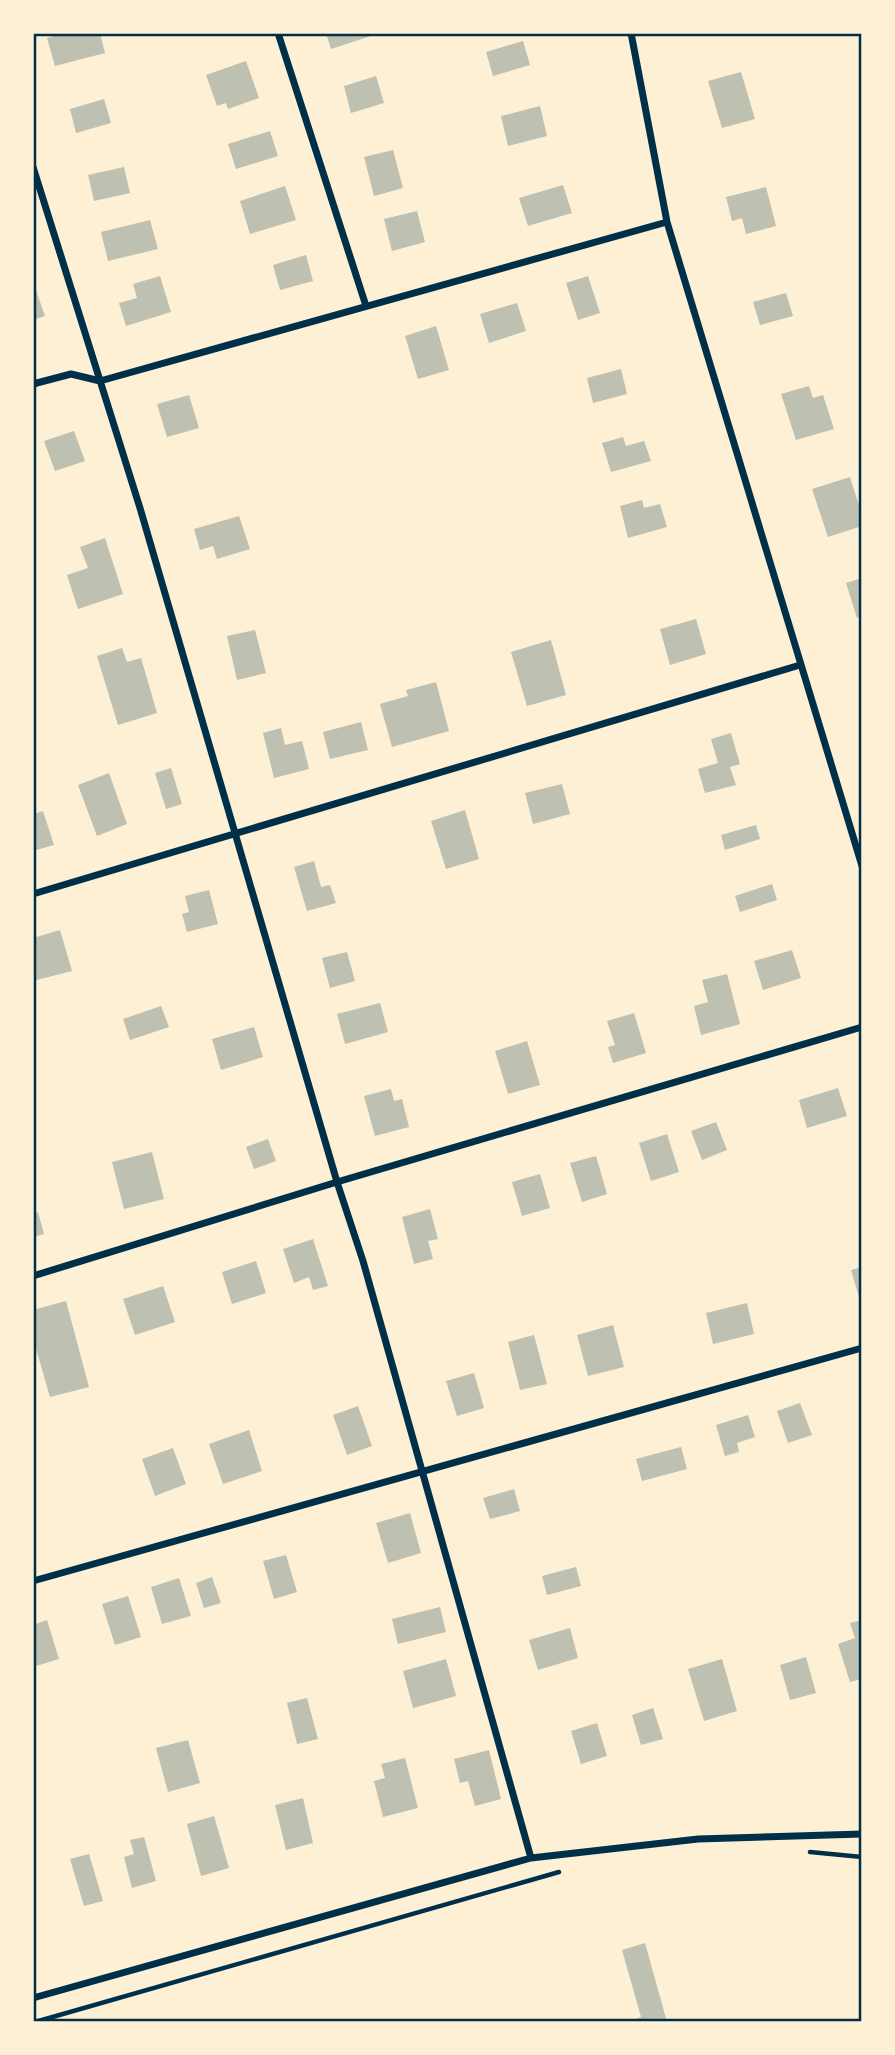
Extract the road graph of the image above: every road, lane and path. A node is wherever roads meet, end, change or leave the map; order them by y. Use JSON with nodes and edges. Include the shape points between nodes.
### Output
{"nodes":[{"id":1,"x":278,"y":33,"type":"edge"},
{"id":2,"x":631,"y":33,"type":"edge"},
{"id":3,"x":33,"y":167,"type":"edge"},
{"id":4,"x":667,"y":222,"type":"junction"},
{"id":5,"x":366,"y":306,"type":"junction"},
{"id":6,"x":100,"y":381,"type":"junction"},
{"id":7,"x":33,"y":384,"type":"edge"},
{"id":8,"x":800,"y":665,"type":"junction"},
{"id":9,"x":235,"y":834,"type":"junction"},
{"id":10,"x":862,"y":866,"type":"edge"},
{"id":11,"x":33,"y":894,"type":"edge"},
{"id":12,"x":862,"y":1027,"type":"edge"},
{"id":13,"x":337,"y":1182,"type":"junction"},
{"id":14,"x":33,"y":1276,"type":"edge"},
{"id":15,"x":862,"y":1348,"type":"edge"},
{"id":16,"x":423,"y":1471,"type":"junction"},
{"id":17,"x":33,"y":1581,"type":"edge"},
{"id":18,"x":862,"y":1834,"type":"edge"},
{"id":19,"x":799,"y":1851,"type":"dead end"},
{"id":20,"x":862,"y":1857,"type":"edge"},
{"id":21,"x":531,"y":1858,"type":"junction"},
{"id":22,"x":564,"y":1870,"type":"dead end"},
{"id":23,"x":33,"y":1998,"type":"edge"},
{"id":24,"x":35,"y":2022,"type":"edge"}],
"edges":[{"from":1,"to":5,"type":"street"},
{"from":2,"to":4,"type":"street"},
{"from":3,"to":6,"type":"street"},
{"from":4,"to":5,"type":"street"},
{"from":4,"to":8,"type":"street"},
{"from":5,"to":6,"type":"street"},
{"from":6,"to":7,"type":"street","via":[[71,374]]},
{"from":6,"to":9,"type":"street"},
{"from":8,"to":9,"type":"street"},
{"from":8,"to":10,"type":"street"},
{"from":9,"to":11,"type":"street"},
{"from":9,"to":13,"type":"street"},
{"from":12,"to":13,"type":"street"},
{"from":13,"to":14,"type":"street"},
{"from":13,"to":16,"type":"street"},
{"from":15,"to":16,"type":"street"},
{"from":16,"to":17,"type":"street"},
{"from":16,"to":21,"type":"street"},
{"from":18,"to":21,"type":"street","via":[[698,1839]]},
{"from":19,"to":20,"type":"path"},
{"from":21,"to":23,"type":"street"},
{"from":22,"to":24,"type":"path"}]}
